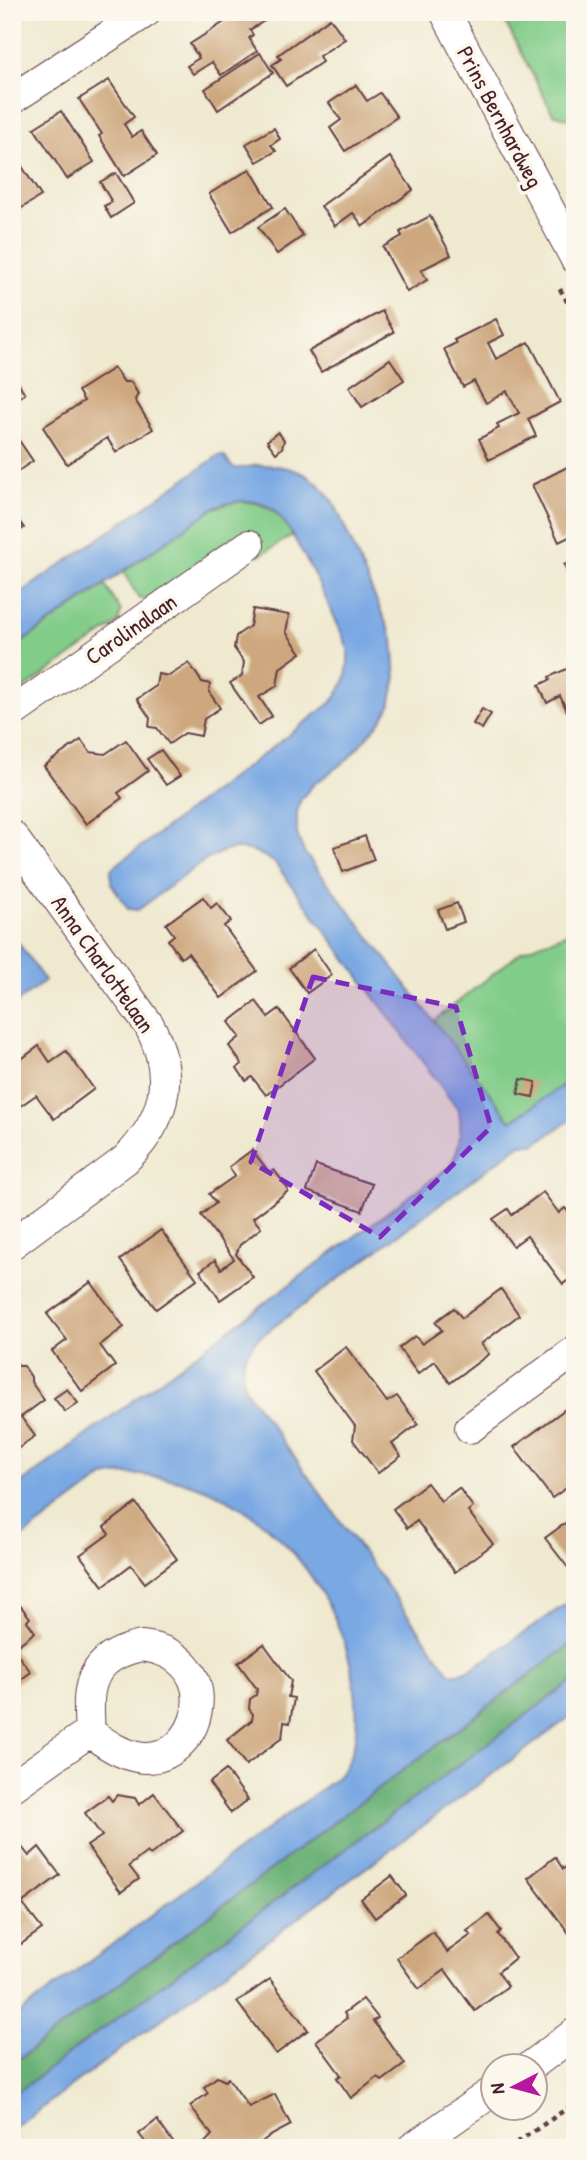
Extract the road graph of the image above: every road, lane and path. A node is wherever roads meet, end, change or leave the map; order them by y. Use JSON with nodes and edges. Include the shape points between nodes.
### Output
{"nodes":[{"id":1,"x":146,"y":12,"type":"edge"},
{"id":2,"x":445,"y":12,"type":"edge"},
{"id":3,"x":12,"y":99,"type":"edge"},
{"id":4,"x":575,"y":258,"type":"edge"},
{"id":5,"x":249,"y":545,"type":"dead end"},
{"id":6,"x":12,"y":712,"type":"edge"},
{"id":7,"x":12,"y":836,"type":"edge"},
{"id":8,"x":12,"y":1244,"type":"edge"},
{"id":9,"x":575,"y":1350,"type":"edge"},
{"id":10,"x":470,"y":1428,"type":"dead end"},
{"id":11,"x":89,"y":1732,"type":"dead end"},
{"id":12,"x":12,"y":1787,"type":"edge"},
{"id":13,"x":575,"y":2034,"type":"edge"},
{"id":14,"x":548,"y":2054,"type":"edge"},
{"id":15,"x":478,"y":2102,"type":"edge"},
{"id":16,"x":575,"y":2103,"type":"edge"},
{"id":17,"x":412,"y":2148,"type":"edge"},
{"id":18,"x":509,"y":2148,"type":"edge"}],
"edges":[{"from":1,"to":3,"type":"street"},
{"from":2,"to":4,"type":"street","name":"Prins Bernhardweg"},
{"from":5,"to":6,"type":"street","name":"Carolinalaan"},
{"from":7,"to":8,"type":"street","name":"Anna Charlottelaan","via":[[149,1025],[158,1041],[165,1075],[159,1111],[140,1146]]},
{"from":9,"to":10,"type":"street"},
{"from":11,"to":12,"type":"street"},
{"from":13,"to":14,"type":"street"},
{"from":15,"to":17,"type":"street"},
{"from":16,"to":18,"type":"path"}]}
